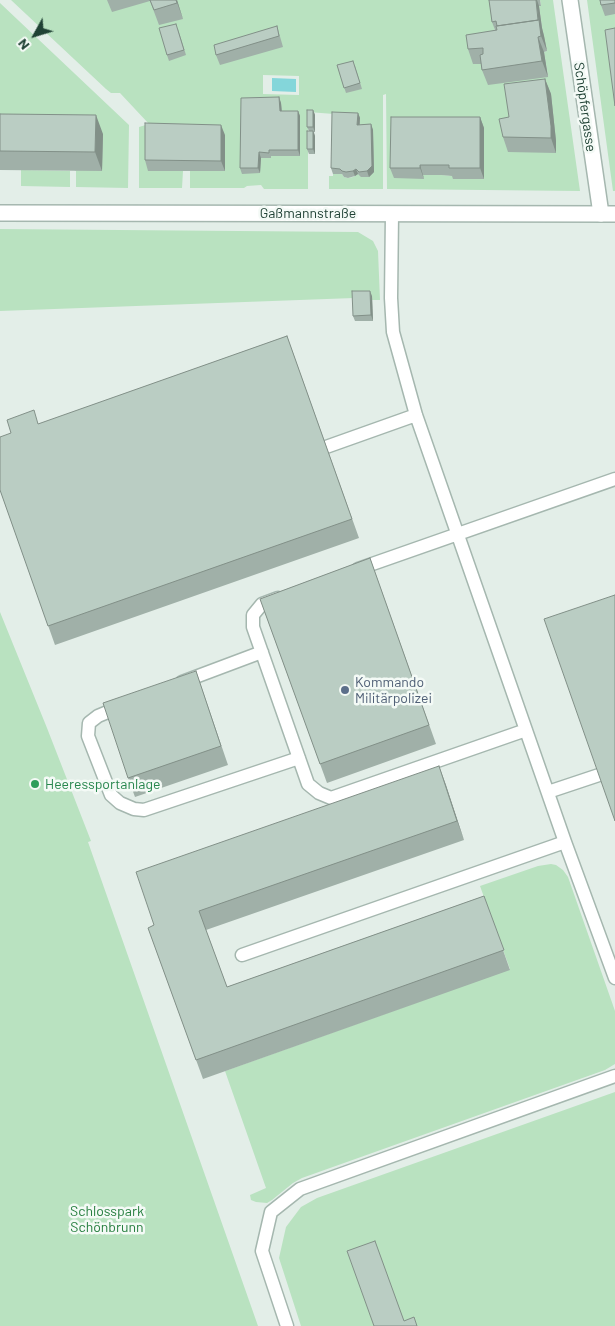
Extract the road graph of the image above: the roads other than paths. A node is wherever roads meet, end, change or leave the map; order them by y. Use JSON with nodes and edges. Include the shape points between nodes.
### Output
{"nodes":[{"id":1,"x":570,"y":0,"type":"edge"},
{"id":2,"x":0,"y":212,"type":"edge"},
{"id":3,"x":392,"y":214,"type":"junction"},
{"id":4,"x":608,"y":214,"type":"edge"},
{"id":5,"x":416,"y":415,"type":"junction"},
{"id":6,"x":326,"y":447,"type":"edge"},
{"id":7,"x":615,"y":479,"type":"edge"},
{"id":8,"x":457,"y":533,"type":"junction"},
{"id":9,"x":345,"y":574,"type":"edge"},
{"id":10,"x":290,"y":594,"type":"edge"},
{"id":11,"x":262,"y":652,"type":"junction"},
{"id":12,"x":167,"y":688,"type":"edge"},
{"id":13,"x":132,"y":702,"type":"edge"},
{"id":14,"x":526,"y":730,"type":"junction"},
{"id":15,"x":299,"y":758,"type":"junction"},
{"id":16,"x":599,"y":775,"type":"edge"},
{"id":17,"x":548,"y":792,"type":"junction"},
{"id":18,"x":566,"y":842,"type":"junction"},
{"id":19,"x":242,"y":955,"type":"dead end"},
{"id":20,"x":615,"y":978,"type":"edge"},
{"id":21,"x":615,"y":1076,"type":"edge"},
{"id":22,"x":287,"y":1326,"type":"edge"}],
"edges":[{"from":1,"to":4,"type":"street","name":"Schöpfergasse"},
{"from":2,"to":3,"type":"street","name":"Gaßmannstraße"},
{"from":3,"to":4,"type":"street","name":"Gaßmannstraße"},
{"from":3,"to":5,"type":"lane","via":[[393,332]]},
{"from":5,"to":6,"type":"lane"},
{"from":5,"to":8,"type":"lane"},
{"from":7,"to":8,"type":"lane"},
{"from":8,"to":9,"type":"lane"},
{"from":8,"to":14,"type":"lane"},
{"from":10,"to":11,"type":"lane","via":[[262,604],[253,615],[253,627]]},
{"from":11,"to":12,"type":"lane"},
{"from":11,"to":15,"type":"lane"},
{"from":13,"to":15,"type":"lane","via":[[98,716],[89,723],[88,736],[110,795],[134,809],[144,810]]},
{"from":14,"to":15,"type":"lane","via":[[331,798],[308,784]]},
{"from":14,"to":17,"type":"lane"},
{"from":16,"to":17,"type":"lane"},
{"from":17,"to":18,"type":"lane"},
{"from":18,"to":19,"type":"lane"},
{"from":18,"to":20,"type":"lane"},
{"from":21,"to":22,"type":"lane","via":[[300,1189],[271,1212],[262,1252]]}]}
